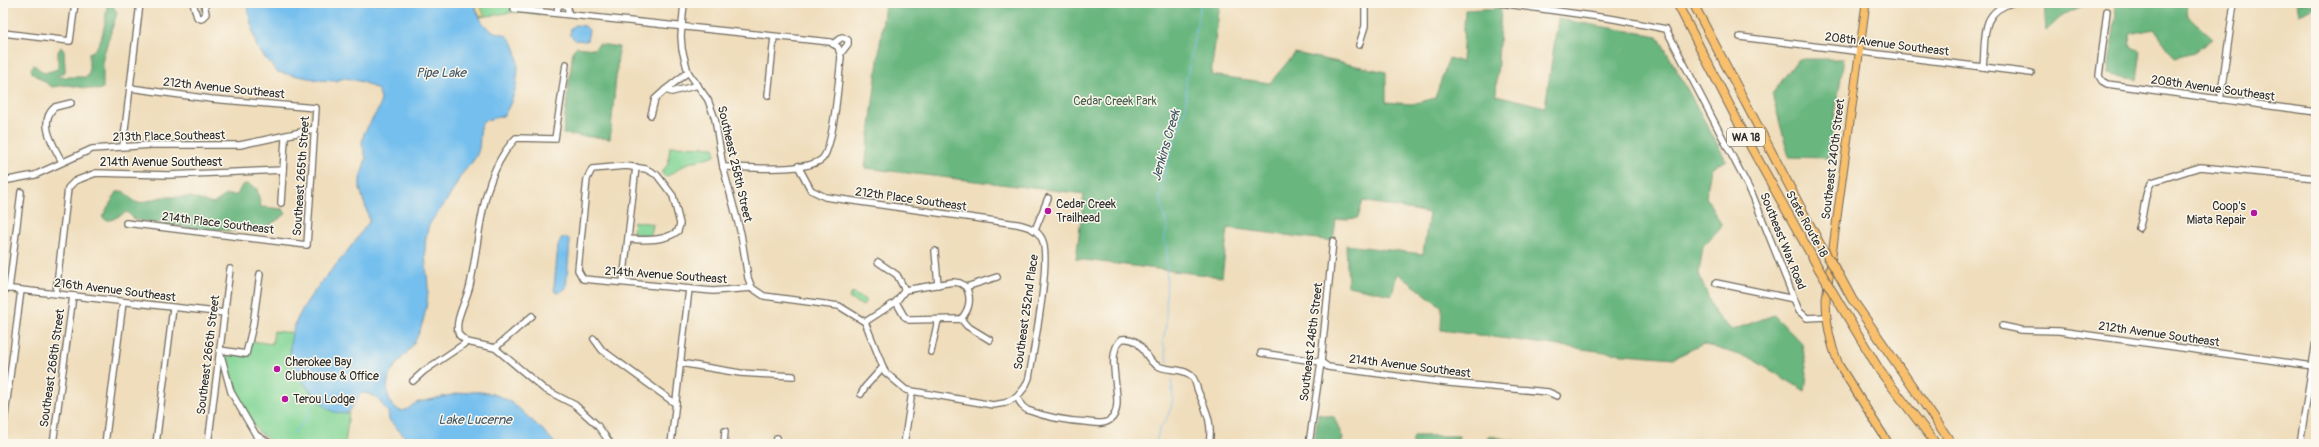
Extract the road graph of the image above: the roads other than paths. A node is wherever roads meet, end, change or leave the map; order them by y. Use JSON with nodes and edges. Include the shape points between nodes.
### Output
{"nodes":[{"id":1,"x":74,"y":3,"type":"edge"},
{"id":2,"x":140,"y":3,"type":"edge"},
{"id":3,"x":193,"y":3,"type":"edge"},
{"id":4,"x":204,"y":3,"type":"edge"},
{"id":5,"x":684,"y":3,"type":"edge"},
{"id":6,"x":1365,"y":3,"type":"edge"},
{"id":7,"x":1500,"y":3,"type":"edge"},
{"id":8,"x":1676,"y":3,"type":"edge"},
{"id":9,"x":1693,"y":3,"type":"edge"},
{"id":10,"x":1866,"y":3,"type":"edge"},
{"id":11,"x":2012,"y":3,"type":"edge"},
{"id":12,"x":2234,"y":3,"type":"edge"},
{"id":13,"x":1516,"y":4,"type":"edge"},
{"id":14,"x":514,"y":9,"type":"dead end"},
{"id":15,"x":2107,"y":11,"type":"dead end"},
{"id":16,"x":557,"y":12,"type":"junction"},
{"id":17,"x":568,"y":14,"type":"junction"},
{"id":18,"x":682,"y":27,"type":"junction"},
{"id":19,"x":3,"y":33,"type":"edge"},
{"id":20,"x":774,"y":37,"type":"junction"},
{"id":21,"x":1740,"y":37,"type":"dead end"},
{"id":22,"x":836,"y":45,"type":"junction"},
{"id":23,"x":1359,"y":45,"type":"dead end"},
{"id":24,"x":1858,"y":51,"type":"junction"},
{"id":25,"x":841,"y":53,"type":"junction"},
{"id":26,"x":566,"y":64,"type":"dead end"},
{"id":27,"x":1983,"y":66,"type":"junction"},
{"id":28,"x":688,"y":72,"type":"junction"},
{"id":29,"x":2031,"y":73,"type":"dead end"},
{"id":30,"x":698,"y":85,"type":"junction"},
{"id":31,"x":130,"y":88,"type":"junction"},
{"id":32,"x":665,"y":90,"type":"junction"},
{"id":33,"x":768,"y":95,"type":"dead end"},
{"id":34,"x":2220,"y":100,"type":"junction"},
{"id":35,"x":71,"y":103,"type":"dead end"},
{"id":36,"x":316,"y":108,"type":"joint"},
{"id":37,"x":2316,"y":112,"type":"edge"},
{"id":38,"x":652,"y":115,"type":"dead end"},
{"id":39,"x":315,"y":129,"type":"junction"},
{"id":40,"x":285,"y":139,"type":"dead end"},
{"id":41,"x":123,"y":146,"type":"junction"},
{"id":42,"x":62,"y":162,"type":"junction"},
{"id":43,"x":798,"y":166,"type":"junction"},
{"id":44,"x":636,"y":167,"type":"junction"},
{"id":45,"x":722,"y":167,"type":"junction"},
{"id":46,"x":283,"y":170,"type":"junction"},
{"id":47,"x":2316,"y":178,"type":"edge"},
{"id":48,"x":3,"y":181,"type":"edge"},
{"id":49,"x":21,"y":192,"type":"dead end"},
{"id":50,"x":1048,"y":198,"type":"dead end"},
{"id":51,"x":281,"y":203,"type":"dead end"},
{"id":52,"x":126,"y":223,"type":"dead end"},
{"id":53,"x":2139,"y":228,"type":"dead end"},
{"id":54,"x":1035,"y":230,"type":"junction"},
{"id":55,"x":628,"y":239,"type":"junction"},
{"id":56,"x":1333,"y":242,"type":"dead end"},
{"id":57,"x":307,"y":245,"type":"joint"},
{"id":58,"x":935,"y":251,"type":"dead end"},
{"id":59,"x":878,"y":262,"type":"dead end"},
{"id":60,"x":230,"y":269,"type":"dead end"},
{"id":61,"x":260,"y":274,"type":"dead end"},
{"id":62,"x":997,"y":277,"type":"dead end"},
{"id":63,"x":623,"y":282,"type":"junction"},
{"id":64,"x":1716,"y":283,"type":"dead end"},
{"id":65,"x":938,"y":285,"type":"junction"},
{"id":66,"x":966,"y":287,"type":"junction"},
{"id":67,"x":752,"y":288,"type":"junction"},
{"id":68,"x":6,"y":289,"type":"edge"},
{"id":69,"x":21,"y":290,"type":"junction"},
{"id":70,"x":689,"y":290,"type":"junction"},
{"id":71,"x":905,"y":290,"type":"junction"},
{"id":72,"x":56,"y":293,"type":"junction"},
{"id":73,"x":73,"y":296,"type":"junction"},
{"id":74,"x":1794,"y":299,"type":"junction"},
{"id":75,"x":123,"y":302,"type":"junction"},
{"id":76,"x":896,"y":302,"type":"junction"},
{"id":77,"x":173,"y":308,"type":"junction"},
{"id":78,"x":225,"y":313,"type":"junction"},
{"id":79,"x":532,"y":316,"type":"dead end"},
{"id":80,"x":1826,"y":317,"type":"junction"},
{"id":81,"x":961,"y":319,"type":"junction"},
{"id":82,"x":938,"y":320,"type":"junction"},
{"id":83,"x":865,"y":322,"type":"junction"},
{"id":84,"x":2002,"y":326,"type":"dead end"},
{"id":85,"x":594,"y":340,"type":"dead end"},
{"id":86,"x":990,"y":340,"type":"dead end"},
{"id":87,"x":2316,"y":341,"type":"edge"},
{"id":88,"x":467,"y":342,"type":"junction"},
{"id":89,"x":495,"y":348,"type":"junction"},
{"id":90,"x":220,"y":350,"type":"junction"},
{"id":91,"x":931,"y":352,"type":"dead end"},
{"id":92,"x":1261,"y":353,"type":"dead end"},
{"id":93,"x":1321,"y":362,"type":"junction"},
{"id":94,"x":680,"y":363,"type":"junction"},
{"id":95,"x":2312,"y":366,"type":"junction"},
{"id":96,"x":883,"y":367,"type":"junction"},
{"id":97,"x":793,"y":376,"type":"dead end"},
{"id":98,"x":413,"y":381,"type":"dead end"},
{"id":99,"x":912,"y":392,"type":"junction"},
{"id":100,"x":861,"y":394,"type":"dead end"},
{"id":101,"x":1557,"y":396,"type":"dead end"},
{"id":102,"x":1017,"y":397,"type":"junction"},
{"id":103,"x":676,"y":404,"type":"junction"},
{"id":104,"x":3,"y":431,"type":"edge"},
{"id":105,"x":725,"y":431,"type":"dead end"},
{"id":106,"x":256,"y":436,"type":"junction"},
{"id":107,"x":52,"y":444,"type":"edge"},
{"id":108,"x":104,"y":444,"type":"edge"},
{"id":109,"x":156,"y":444,"type":"edge"},
{"id":110,"x":208,"y":444,"type":"edge"},
{"id":111,"x":258,"y":444,"type":"edge"},
{"id":112,"x":271,"y":444,"type":"edge"},
{"id":113,"x":611,"y":444,"type":"edge"},
{"id":114,"x":672,"y":444,"type":"edge"},
{"id":115,"x":724,"y":444,"type":"edge"},
{"id":116,"x":904,"y":444,"type":"edge"},
{"id":117,"x":1209,"y":444,"type":"edge"},
{"id":118,"x":1309,"y":444,"type":"edge"},
{"id":119,"x":1889,"y":444,"type":"edge"},
{"id":120,"x":1936,"y":444,"type":"edge"},
{"id":121,"x":1952,"y":444,"type":"edge"},
{"id":122,"x":2300,"y":444,"type":"edge"}],
"edges":[{"from":1,"to":19,"type":"street","via":[[70,41]]},
{"from":2,"to":31,"type":"street"},
{"from":3,"to":4,"type":"street","via":[[196,16],[201,19],[206,14]]},
{"from":5,"to":18,"type":"street","name":"Southeast 258th Street"},
{"from":6,"to":23,"type":"street","via":[[1365,26]]},
{"from":7,"to":13,"type":"street"},
{"from":8,"to":120,"type":"highway","name":"State Route 18","number":"WA 18","bridge":true,"via":[[1751,147],[1819,269],[1880,371]]},
{"from":9,"to":121,"type":"highway","name":"State Route 18","number":"WA 18","bridge":true,"via":[[1821,246],[1852,299]]},
{"from":10,"to":24,"type":"main road","name":"Southeast 240th Street"},
{"from":11,"to":27,"type":"street","via":[[1992,12],[1987,20]]},
{"from":12,"to":34,"type":"street"},
{"from":13,"to":74,"type":"street","name":"Southeast Wax Road","via":[[1664,27],[1670,33],[1754,196]]},
{"from":14,"to":16,"type":"street"},
{"from":15,"to":34,"type":"street","name":"208th Avenue Southeast","via":[[2099,76],[2102,81],[2107,84]]},
{"from":16,"to":17,"type":"street"},
{"from":16,"to":17,"type":"street","via":[[558,6],[564,4],[568,8]]},
{"from":17,"to":18,"type":"street"},
{"from":18,"to":20,"type":"street"},
{"from":18,"to":28,"type":"street","name":"Southeast 258th Street","via":[[682,49]]},
{"from":20,"to":22,"type":"street"},
{"from":20,"to":33,"type":"street"},
{"from":21,"to":24,"type":"street","name":"208th Avenue Southeast"},
{"from":22,"to":25,"type":"street"},
{"from":22,"to":25,"type":"street","via":[[839,37],[846,38],[848,44]]},
{"from":24,"to":27,"type":"street","name":"208th Avenue Southeast"},
{"from":24,"to":80,"type":"main road","name":"Southeast 240th Street","via":[[1826,299]]},
{"from":25,"to":43,"type":"street","via":[[828,150],[818,162]]},
{"from":26,"to":88,"type":"street","via":[[555,139],[516,138],[496,167],[483,207],[470,286],[458,324],[459,335]]},
{"from":27,"to":29,"type":"street","name":"208th Avenue Southeast"},
{"from":28,"to":30,"type":"street","name":"Southeast 258th Street"},
{"from":28,"to":32,"type":"street"},
{"from":30,"to":32,"type":"street","via":[[672,92]]},
{"from":30,"to":45,"type":"street","name":"Southeast 258th Street","via":[[713,112]]},
{"from":31,"to":36,"type":"street","name":"212th Avenue Southeast","via":[[211,99]]},
{"from":31,"to":41,"type":"street"},
{"from":32,"to":38,"type":"street","via":[[652,104]]},
{"from":34,"to":37,"type":"street","name":"208th Avenue Southeast"},
{"from":35,"to":42,"type":"street","via":[[55,107],[48,117],[48,133]]},
{"from":36,"to":39,"type":"street","name":"Southeast 265th Street"},
{"from":39,"to":41,"type":"street","name":"213th Place Southeast","via":[[240,145]]},
{"from":39,"to":57,"type":"street","name":"Southeast 265th Street"},
{"from":40,"to":46,"type":"street"},
{"from":41,"to":42,"type":"street","name":"213th Place Southeast","via":[[92,149]]},
{"from":42,"to":48,"type":"street","name":"213th Place Southeast","via":[[35,175]]},
{"from":43,"to":45,"type":"street"},
{"from":43,"to":54,"type":"street","name":"212th Place Southeast","via":[[811,190],[825,197],[1017,224]]},
{"from":44,"to":55,"type":"street"},
{"from":44,"to":55,"type":"street","via":[[652,172],[663,180],[673,196],[680,224],[678,231],[667,236],[651,240]]},
{"from":44,"to":63,"type":"street","name":"214th Avenue Southeast","via":[[592,170],[587,179],[579,275],[588,280]]},
{"from":45,"to":67,"type":"street","name":"Southeast 258th Street"},
{"from":46,"to":51,"type":"street"},
{"from":46,"to":72,"type":"street","name":"214th Avenue Southeast","via":[[168,175],[96,173],[75,181],[68,188]]},
{"from":47,"to":53,"type":"street","via":[[2200,167],[2171,175],[2157,179],[2149,185]]},
{"from":49,"to":68,"type":"street"},
{"from":50,"to":54,"type":"street"},
{"from":52,"to":57,"type":"street","name":"214th Place Southeast"},
{"from":54,"to":102,"type":"street","name":"Southeast 252nd Place","via":[[1042,239],[1046,260],[1029,378]]},
{"from":55,"to":63,"type":"street"},
{"from":56,"to":93,"type":"street","name":"Southeast 248th Street"},
{"from":58,"to":65,"type":"street"},
{"from":59,"to":71,"type":"street","via":[[898,275]]},
{"from":60,"to":78,"type":"street","name":"Southeast 266th Street"},
{"from":61,"to":90,"type":"street","via":[[246,354]]},
{"from":62,"to":66,"type":"street"},
{"from":63,"to":70,"type":"street","name":"214th Avenue Southeast"},
{"from":64,"to":74,"type":"street"},
{"from":65,"to":66,"type":"street","via":[[957,282]]},
{"from":65,"to":71,"type":"street"},
{"from":66,"to":81,"type":"street","via":[[969,304]]},
{"from":67,"to":70,"type":"street","name":"214th Avenue Southeast","via":[[721,291]]},
{"from":67,"to":83,"type":"street","via":[[764,296],[839,306]]},
{"from":68,"to":69,"type":"street","name":"216th Avenue Southeast"},
{"from":69,"to":72,"type":"street","name":"216th Avenue Southeast"},
{"from":69,"to":104,"type":"street"},
{"from":70,"to":94,"type":"street"},
{"from":71,"to":76,"type":"street"},
{"from":72,"to":73,"type":"street","name":"216th Avenue Southeast"},
{"from":73,"to":75,"type":"street","name":"216th Avenue Southeast"},
{"from":73,"to":107,"type":"street","name":"Southeast 268th Street"},
{"from":74,"to":80,"type":"street","name":"Southeast Wax Road","via":[[1804,317]]},
{"from":75,"to":77,"type":"street","name":"216th Avenue Southeast"},
{"from":75,"to":108,"type":"street"},
{"from":76,"to":82,"type":"street","via":[[904,316],[910,320]]},
{"from":76,"to":83,"type":"street"},
{"from":77,"to":78,"type":"street","name":"216th Avenue Southeast"},
{"from":77,"to":109,"type":"street"},
{"from":78,"to":90,"type":"street","name":"Southeast 266th Street"},
{"from":79,"to":89,"type":"street"},
{"from":80,"to":119,"type":"main road","via":[[1833,352],[1839,365]]},
{"from":81,"to":82,"type":"street"},
{"from":81,"to":86,"type":"street","via":[[967,326]]},
{"from":82,"to":91,"type":"street"},
{"from":83,"to":96,"type":"street"},
{"from":84,"to":95,"type":"street","name":"212th Avenue Southeast","via":[[2021,330],[2059,331]]},
{"from":85,"to":103,"type":"street","via":[[602,350]]},
{"from":87,"to":95,"type":"street"},
{"from":88,"to":89,"type":"street"},
{"from":88,"to":98,"type":"street"},
{"from":89,"to":113,"type":"street","via":[[544,389],[575,405],[597,425]]},
{"from":90,"to":106,"type":"street","via":[[231,392]]},
{"from":90,"to":110,"type":"street","name":"Southeast 266th Street"},
{"from":92,"to":93,"type":"street","name":"214th Avenue Southeast"},
{"from":93,"to":101,"type":"street","name":"214th Avenue Southeast","via":[[1328,367],[1449,383],[1548,392]]},
{"from":93,"to":118,"type":"street","name":"Southeast 248th Street"},
{"from":94,"to":97,"type":"street","via":[[740,373]]},
{"from":94,"to":103,"type":"street"},
{"from":95,"to":122,"type":"street"},
{"from":96,"to":99,"type":"street","via":[[890,377]]},
{"from":96,"to":100,"type":"street"},
{"from":99,"to":102,"type":"street","via":[[993,405]]},
{"from":99,"to":116,"type":"street"},
{"from":102,"to":117,"type":"street","via":[[1022,406],[1036,413],[1073,422],[1110,421],[1116,405],[1116,347],[1122,338],[1132,340],[1143,346],[1150,359],[1158,366],[1191,375],[1196,380],[1209,419]]},
{"from":103,"to":114,"type":"street"},
{"from":105,"to":115,"type":"street"},
{"from":106,"to":111,"type":"street"},
{"from":106,"to":112,"type":"street"}]}
